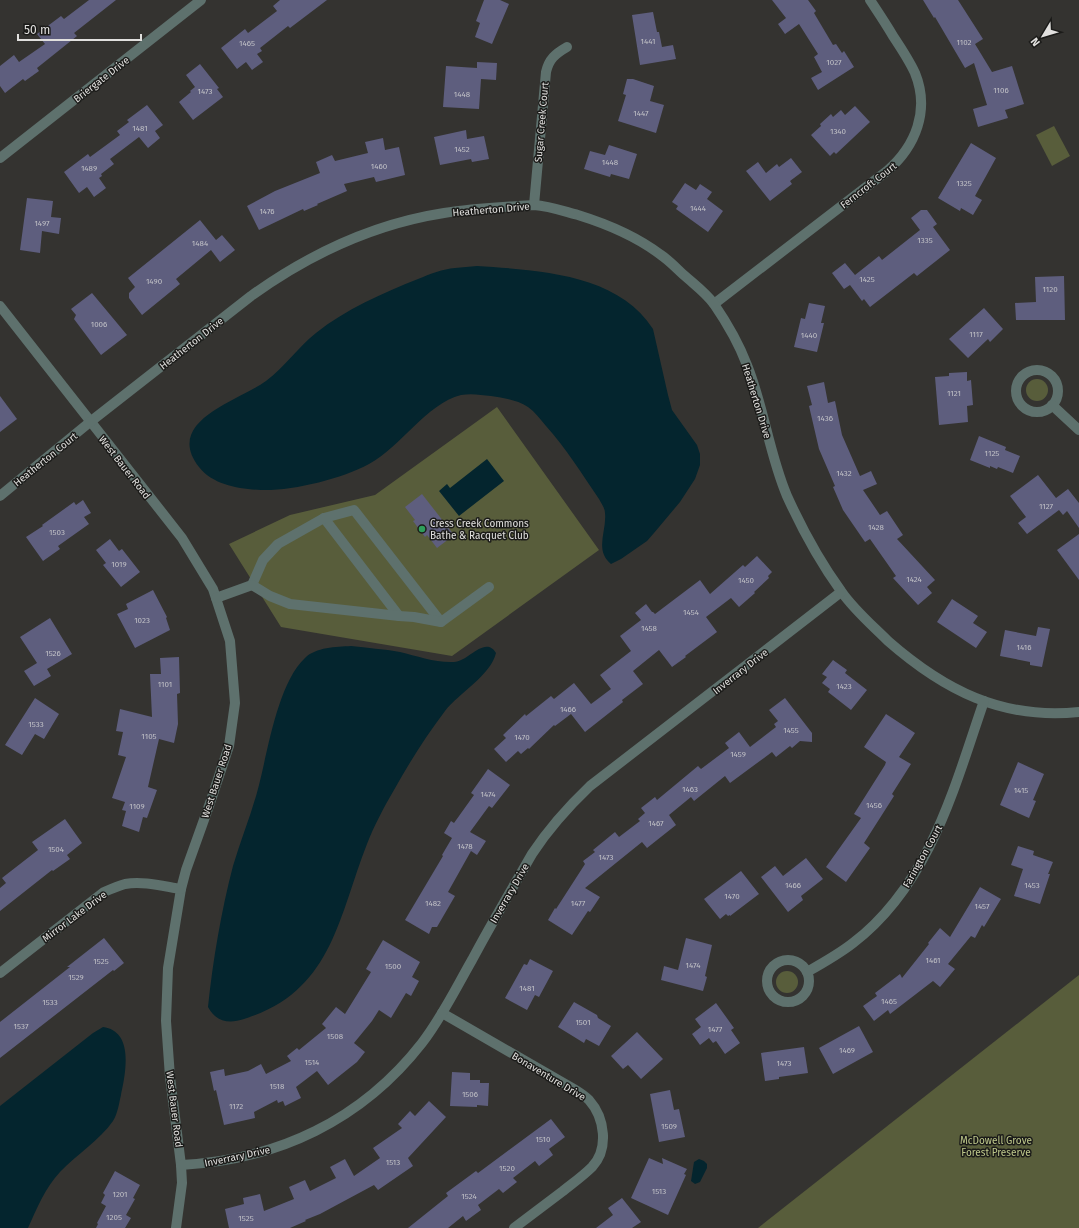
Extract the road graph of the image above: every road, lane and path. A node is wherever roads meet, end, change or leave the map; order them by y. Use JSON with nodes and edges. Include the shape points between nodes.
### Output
{"nodes":[{"id":1,"x":201,"y":0,"type":"edge"},
{"id":2,"x":870,"y":0,"type":"edge"},
{"id":3,"x":567,"y":47,"type":"dead end"},
{"id":4,"x":0,"y":158,"type":"edge"},
{"id":5,"x":534,"y":205,"type":"junction"},
{"id":6,"x":714,"y":304,"type":"junction"},
{"id":7,"x":0,"y":306,"type":"edge"},
{"id":8,"x":1052,"y":405,"type":"junction"},
{"id":9,"x":90,"y":422,"type":"junction"},
{"id":10,"x":1079,"y":430,"type":"edge"},
{"id":11,"x":0,"y":496,"type":"edge"},
{"id":12,"x":324,"y":518,"type":"junction"},
{"id":13,"x":252,"y":584,"type":"junction"},
{"id":14,"x":489,"y":587,"type":"dead end"},
{"id":15,"x":842,"y":592,"type":"junction"},
{"id":16,"x":216,"y":598,"type":"junction"},
{"id":17,"x":399,"y":616,"type":"junction"},
{"id":18,"x":441,"y":622,"type":"junction"},
{"id":19,"x":984,"y":701,"type":"junction"},
{"id":20,"x":1079,"y":712,"type":"edge"},
{"id":21,"x":181,"y":889,"type":"junction"},
{"id":22,"x":807,"y":972,"type":"junction"},
{"id":23,"x":0,"y":973,"type":"edge"},
{"id":24,"x":442,"y":1013,"type":"junction"},
{"id":25,"x":181,"y":1165,"type":"junction"},
{"id":26,"x":176,"y":1228,"type":"edge"},
{"id":27,"x":514,"y":1228,"type":"edge"}],
"edges":[{"from":1,"to":4,"type":"street","name":"Briergate Drive"},
{"from":2,"to":6,"type":"street","name":"Ferncroft Court","via":[[906,55],[920,89],[921,109],[918,128],[910,145],[887,171]]},
{"from":3,"to":5,"type":"street","name":"Sugar Creek Court","via":[[553,57],[546,72]]},
{"from":5,"to":6,"type":"street","name":"Heatherton Drive","via":[[547,206],[628,233],[661,254]]},
{"from":5,"to":9,"type":"street","name":"Heatherton Drive","via":[[445,212],[415,218],[350,240],[315,256],[251,296]]},
{"from":6,"to":15,"type":"street","name":"Heatherton Drive","via":[[747,365],[774,461],[794,510],[818,555]]},
{"from":7,"to":9,"type":"street","name":"West Bauer Road"},
{"from":8,"to":8,"type":"street","via":[[1058,392],[1054,378],[1042,370],[1028,372],[1022,376],[1017,394],[1023,406],[1041,411]]},
{"from":8,"to":10,"type":"street"},
{"from":9,"to":11,"type":"street","name":"Heatherton Court"},
{"from":9,"to":16,"type":"street","name":"West Bauer Road","via":[[182,538]]},
{"from":12,"to":13,"type":"street","via":[[278,544],[264,560]]},
{"from":12,"to":17,"type":"street"},
{"from":12,"to":18,"type":"street","via":[[354,510]]},
{"from":13,"to":16,"type":"street"},
{"from":13,"to":17,"type":"street","via":[[270,596],[290,604]]},
{"from":14,"to":18,"type":"street"},
{"from":15,"to":19,"type":"street","name":"Heatherton Drive","via":[[863,617],[910,660],[957,690]]},
{"from":15,"to":24,"type":"street","name":"Inverrary Drive","via":[[596,781],[568,807],[546,832],[532,854]]},
{"from":16,"to":21,"type":"street","name":"West Bauer Road","via":[[230,641],[235,703],[229,746]]},
{"from":17,"to":18,"type":"street"},
{"from":19,"to":20,"type":"street","name":"Heatherton Drive","via":[[1027,711]]},
{"from":19,"to":22,"type":"street","name":"Farington Court","via":[[946,813],[914,875],[879,919],[854,943]]},
{"from":21,"to":23,"type":"street","name":"Mirror Lake Drive","via":[[134,883],[104,892]]},
{"from":21,"to":25,"type":"street","name":"West Bauer Road","via":[[168,968],[166,1021]]},
{"from":22,"to":22,"type":"street","via":[[802,966],[789,960],[775,964],[768,976],[769,990],[779,1000],[794,1001],[806,993],[809,979]]},
{"from":24,"to":25,"type":"street","name":"Inverrary Drive","via":[[422,1043],[395,1074],[365,1101],[338,1119],[310,1134],[269,1150],[248,1156]]},
{"from":24,"to":27,"type":"street","name":"Bonaventure Drive","via":[[579,1092],[595,1108],[603,1128],[603,1143],[592,1167]]},
{"from":25,"to":26,"type":"street","name":"West Bauer Road","via":[[182,1183]]}]}
